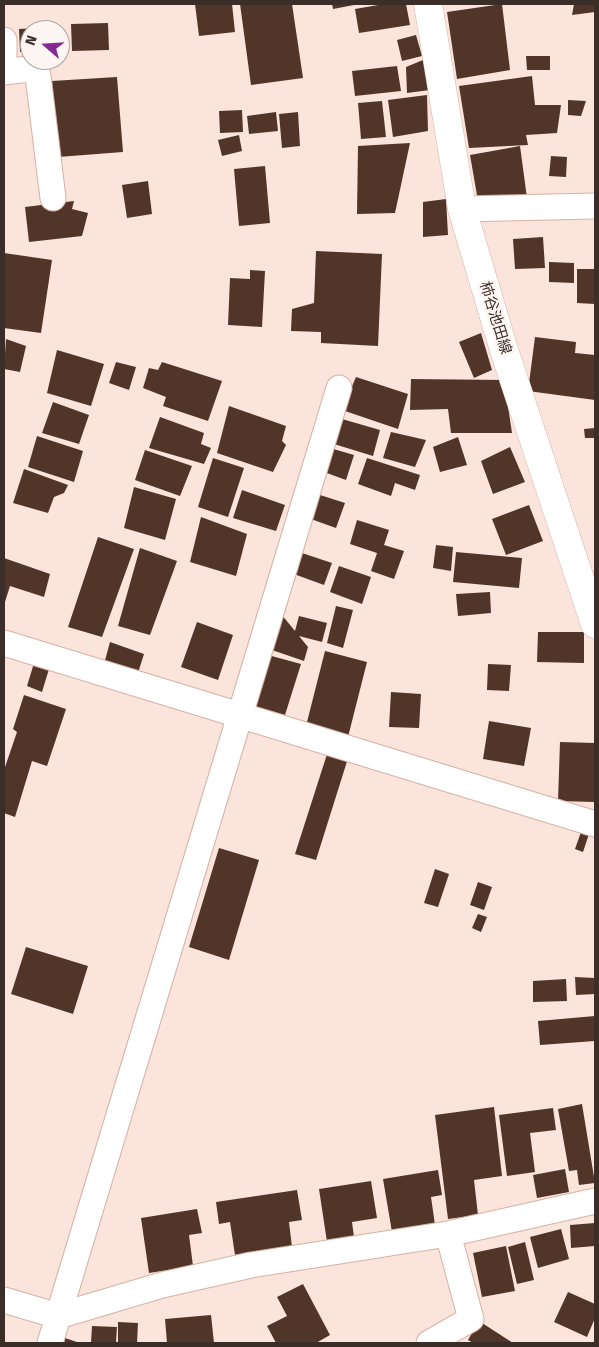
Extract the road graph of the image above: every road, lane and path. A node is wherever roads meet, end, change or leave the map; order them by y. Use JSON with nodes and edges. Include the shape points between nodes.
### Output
{"nodes":[{"id":1,"x":428,"y":4,"type":"edge"},
{"id":2,"x":4,"y":40,"type":"edge"},
{"id":3,"x":4,"y":58,"type":"edge"},
{"id":4,"x":4,"y":72,"type":"edge"},
{"id":5,"x":53,"y":198,"type":"dead end"},
{"id":6,"x":595,"y":206,"type":"edge"},
{"id":7,"x":462,"y":209,"type":"junction"},
{"id":8,"x":339,"y":388,"type":"dead end"},
{"id":9,"x":595,"y":624,"type":"edge"},
{"id":10,"x":4,"y":643,"type":"edge"},
{"id":11,"x":239,"y":715,"type":"junction"},
{"id":12,"x":595,"y":824,"type":"edge"},
{"id":13,"x":595,"y":1201,"type":"edge"},
{"id":14,"x":448,"y":1234,"type":"junction"},
{"id":15,"x":4,"y":1300,"type":"edge"},
{"id":16,"x":58,"y":1316,"type":"junction"},
{"id":17,"x":50,"y":1343,"type":"edge"},
{"id":18,"x":429,"y":1343,"type":"edge"}],
"edges":[{"from":1,"to":7,"type":"main road","name":"柿谷池田線"},
{"from":2,"to":3,"type":"street"},
{"from":4,"to":5,"type":"street","via":[[38,68]]},
{"from":6,"to":7,"type":"street"},
{"from":7,"to":9,"type":"main road","name":"柿谷池田線","via":[[504,350]]},
{"from":8,"to":11,"type":"street"},
{"from":10,"to":11,"type":"street"},
{"from":11,"to":12,"type":"street"},
{"from":11,"to":16,"type":"street"},
{"from":13,"to":14,"type":"street"},
{"from":14,"to":16,"type":"street","via":[[251,1265],[162,1285]]},
{"from":14,"to":18,"type":"street","via":[[470,1319]]},
{"from":15,"to":16,"type":"street"},
{"from":16,"to":17,"type":"street"}]}
